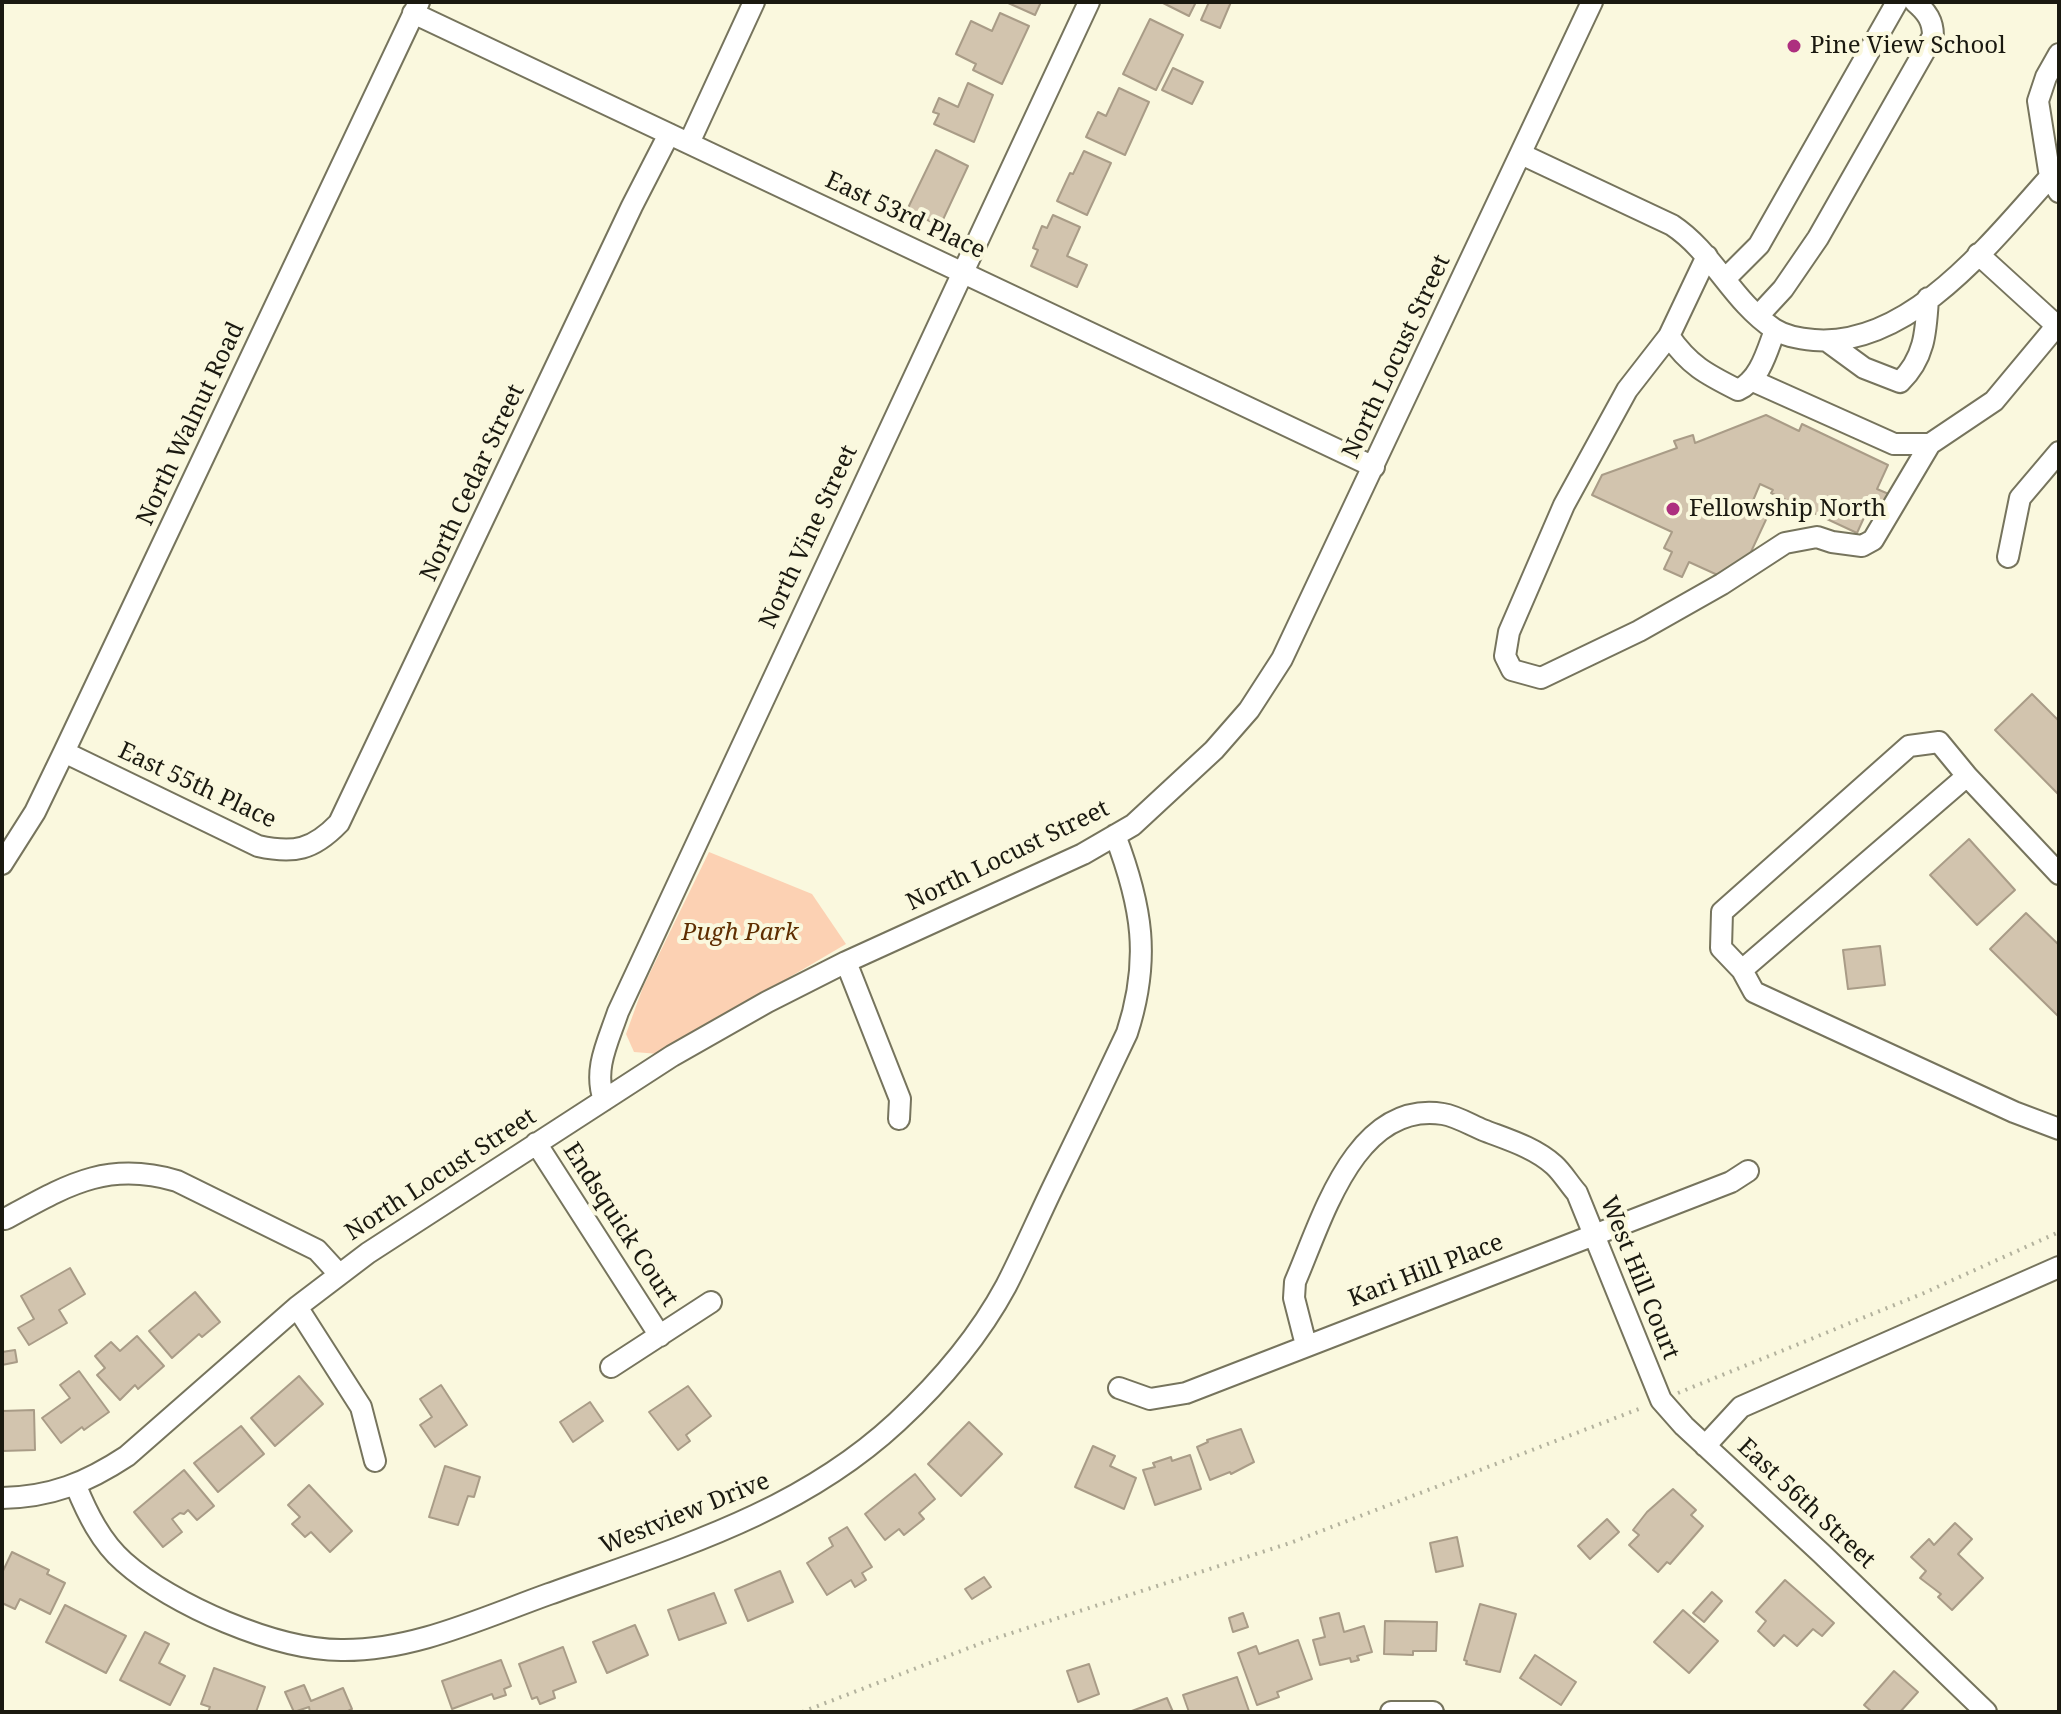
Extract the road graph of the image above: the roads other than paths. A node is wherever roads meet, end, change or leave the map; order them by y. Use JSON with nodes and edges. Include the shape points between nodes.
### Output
{"nodes":[{"id":1,"x":754,"y":2,"type":"edge"},
{"id":2,"x":1089,"y":2,"type":"edge"},
{"id":3,"x":1592,"y":2,"type":"edge"},
{"id":4,"x":1897,"y":2,"type":"edge"},
{"id":5,"x":1915,"y":2,"type":"edge"},
{"id":6,"x":416,"y":8,"type":"edge"},
{"id":7,"x":2059,"y":54,"type":"edge"},
{"id":8,"x":669,"y":134,"type":"junction"},
{"id":9,"x":689,"y":143,"type":"junction"},
{"id":10,"x":1521,"y":154,"type":"junction"},
{"id":11,"x":2056,"y":179,"type":"edge"},
{"id":12,"x":1978,"y":254,"type":"junction"},
{"id":13,"x":1707,"y":256,"type":"junction"},
{"id":14,"x":962,"y":272,"type":"junction"},
{"id":15,"x":1725,"y":279,"type":"junction"},
{"id":16,"x":1928,"y":298,"type":"junction"},
{"id":17,"x":1758,"y":316,"type":"junction"},
{"id":18,"x":2058,"y":324,"type":"edge"},
{"id":19,"x":1775,"y":330,"type":"junction"},
{"id":20,"x":1669,"y":336,"type":"junction"},
{"id":21,"x":1827,"y":341,"type":"junction"},
{"id":22,"x":1751,"y":380,"type":"junction"},
{"id":23,"x":1930,"y":444,"type":"junction"},
{"id":24,"x":2059,"y":452,"type":"edge"},
{"id":25,"x":1374,"y":467,"type":"junction"},
{"id":26,"x":2008,"y":557,"type":"dead end"},
{"id":27,"x":64,"y":752,"type":"junction"},
{"id":28,"x":1967,"y":776,"type":"junction"},
{"id":29,"x":1115,"y":835,"type":"junction"},
{"id":30,"x":312,"y":845,"type":"joint"},
{"id":31,"x":2,"y":864,"type":"edge"},
{"id":32,"x":2059,"y":874,"type":"edge"},
{"id":33,"x":846,"y":962,"type":"junction"},
{"id":34,"x":1742,"y":970,"type":"junction"},
{"id":35,"x":604,"y":1100,"type":"junction"},
{"id":36,"x":899,"y":1119,"type":"dead end"},
{"id":37,"x":2059,"y":1129,"type":"edge"},
{"id":38,"x":536,"y":1143,"type":"junction"},
{"id":39,"x":1748,"y":1171,"type":"dead end"},
{"id":40,"x":5,"y":1219,"type":"dead end"},
{"id":41,"x":1595,"y":1235,"type":"junction"},
{"id":42,"x":2059,"y":1267,"type":"edge"},
{"id":43,"x":339,"y":1274,"type":"junction"},
{"id":44,"x":711,"y":1302,"type":"dead end"},
{"id":45,"x":297,"y":1307,"type":"junction"},
{"id":46,"x":660,"y":1336,"type":"junction"},
{"id":47,"x":1306,"y":1345,"type":"junction"},
{"id":48,"x":611,"y":1367,"type":"dead end"},
{"id":49,"x":1119,"y":1388,"type":"dead end"},
{"id":50,"x":1705,"y":1446,"type":"junction"},
{"id":51,"x":375,"y":1461,"type":"dead end"},
{"id":52,"x":76,"y":1486,"type":"junction"},
{"id":53,"x":2,"y":1498,"type":"edge"},
{"id":54,"x":1391,"y":1712,"type":"edge"},
{"id":55,"x":1433,"y":1712,"type":"edge"},
{"id":56,"x":1986,"y":1712,"type":"edge"}],
"edges":[{"from":1,"to":9,"type":"street"},
{"from":2,"to":14,"type":"street","name":"North Vine Street"},
{"from":3,"to":10,"type":"street","name":"North Locust Street"},
{"from":4,"to":15,"type":"street","via":[[1759,245]]},
{"from":5,"to":17,"type":"street","via":[[1933,24],[1933,36],[1818,238]]},
{"from":6,"to":8,"type":"street","name":"East 53rd Place"},
{"from":6,"to":27,"type":"street","name":"North Walnut Road"},
{"from":7,"to":11,"type":"street","via":[[2038,101]]},
{"from":8,"to":9,"type":"street","name":"East 53rd Place"},
{"from":8,"to":30,"type":"street","name":"North Cedar Street","via":[[349,807]]},
{"from":9,"to":14,"type":"street","name":"East 53rd Place"},
{"from":10,"to":13,"type":"street","via":[[1672,225]]},
{"from":10,"to":25,"type":"street","name":"North Locust Street"},
{"from":11,"to":12,"type":"street"},
{"from":12,"to":16,"type":"street"},
{"from":12,"to":18,"type":"street"},
{"from":13,"to":15,"type":"street"},
{"from":13,"to":20,"type":"street"},
{"from":14,"to":25,"type":"street","name":"East 53rd Place"},
{"from":14,"to":35,"type":"street","name":"North Vine Street","via":[[618,1012],[598,1080]]},
{"from":15,"to":17,"type":"street"},
{"from":16,"to":21,"type":"street","via":[[1875,332]]},
{"from":16,"to":21,"type":"street","via":[[1925,343],[1913,370],[1900,382],[1864,368]]},
{"from":17,"to":19,"type":"street"},
{"from":18,"to":23,"type":"street","via":[[1994,401]]},
{"from":19,"to":21,"type":"street"},
{"from":19,"to":22,"type":"street"},
{"from":20,"to":22,"type":"street","via":[[1684,357],[1708,375],[1738,390]]},
{"from":20,"to":23,"type":"street","via":[[1627,390],[1564,505],[1509,632],[1505,656],[1512,670],[1541,678],[1639,631],[1785,543],[1817,537],[1862,546],[1873,540]]},
{"from":22,"to":23,"type":"street","via":[[1894,444]]},
{"from":24,"to":26,"type":"street","via":[[2020,498]]},
{"from":25,"to":29,"type":"street","name":"North Locust Street","via":[[1282,659],[1256,700],[1166,796]]},
{"from":27,"to":30,"type":"street","name":"East 55th Place","via":[[258,846],[279,851]]},
{"from":27,"to":31,"type":"street","name":"North Walnut Road"},
{"from":28,"to":32,"type":"street"},
{"from":28,"to":34,"type":"street"},
{"from":28,"to":34,"type":"street","via":[[1939,742],[1909,746],[1722,912],[1721,948]]},
{"from":29,"to":33,"type":"street","name":"North Locust Street"},
{"from":29,"to":52,"type":"street","name":"Westview Drive","via":[[1132,879],[1142,932],[1136,1006],[1026,1245],[989,1313],[940,1377],[898,1421],[799,1495],[730,1529],[428,1638],[340,1650],[272,1638],[150,1583],[109,1546]]},
{"from":33,"to":35,"type":"street","name":"North Locust Street","via":[[740,1017]]},
{"from":33,"to":36,"type":"street","via":[[900,1099]]},
{"from":34,"to":37,"type":"street","via":[[1754,992]]},
{"from":35,"to":38,"type":"street","name":"North Locust Street"},
{"from":38,"to":43,"type":"street","name":"North Locust Street"},
{"from":38,"to":46,"type":"street","name":"Endsquick Court"},
{"from":39,"to":41,"type":"street","name":"Kari Hill Place"},
{"from":40,"to":43,"type":"street","via":[[61,1188],[95,1177],[153,1174],[317,1250]]},
{"from":41,"to":47,"type":"street","name":"Kari Hill Place"},
{"from":41,"to":47,"type":"street","name":"West Hill Court","via":[[1577,1193],[1553,1164],[1524,1146],[1444,1114],[1410,1114],[1381,1128],[1344,1171],[1295,1282]]},
{"from":41,"to":50,"type":"street","name":"West Hill Court","via":[[1661,1400]]},
{"from":42,"to":50,"type":"street","name":"East 56th Street","via":[[1741,1407]]},
{"from":43,"to":45,"type":"street","name":"North Locust Street"},
{"from":44,"to":46,"type":"street","name":"Endsquick Court"},
{"from":45,"to":51,"type":"street","via":[[361,1407]]},
{"from":45,"to":52,"type":"street","via":[[127,1456]]},
{"from":46,"to":48,"type":"street","name":"Endsquick Court"},
{"from":47,"to":49,"type":"street","name":"Kari Hill Place","via":[[1165,1398],[1150,1399]]},
{"from":50,"to":56,"type":"street","name":"East 56th Street"},
{"from":52,"to":53,"type":"street"},
{"from":54,"to":55,"type":"street"}]}
